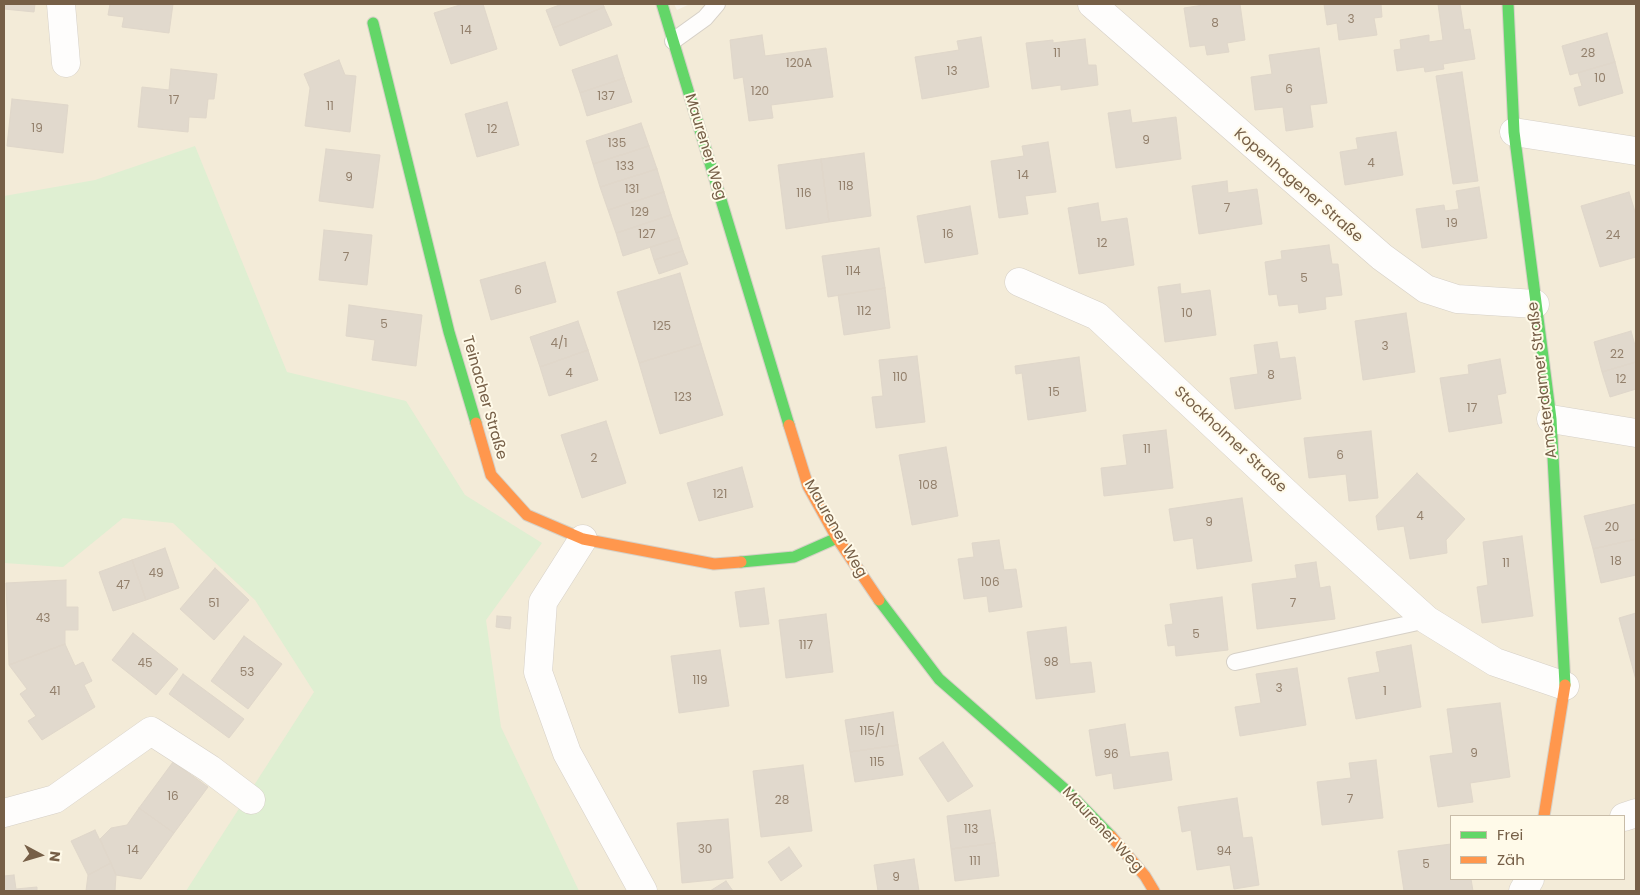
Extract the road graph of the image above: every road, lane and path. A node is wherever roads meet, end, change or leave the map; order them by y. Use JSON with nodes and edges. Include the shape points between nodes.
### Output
{"nodes":[{"id":1,"x":61,"y":4,"type":"edge"},
{"id":2,"x":662,"y":4,"type":"edge"},
{"id":3,"x":717,"y":4,"type":"edge"},
{"id":4,"x":1092,"y":4,"type":"edge"},
{"id":5,"x":1508,"y":4,"type":"edge"},
{"id":6,"x":373,"y":23,"type":"dead end"},
{"id":7,"x":673,"y":40,"type":"junction"},
{"id":8,"x":66,"y":63,"type":"dead end"},
{"id":9,"x":1514,"y":132,"type":"junction"},
{"id":10,"x":1636,"y":151,"type":"edge"},
{"id":11,"x":1019,"y":282,"type":"dead end"},
{"id":12,"x":1535,"y":304,"type":"junction"},
{"id":13,"x":1551,"y":419,"type":"junction"},
{"id":14,"x":1636,"y":433,"type":"edge"},
{"id":15,"x":837,"y":538,"type":"junction"},
{"id":16,"x":583,"y":539,"type":"junction"},
{"id":17,"x":1427,"y":620,"type":"junction"},
{"id":18,"x":1235,"y":662,"type":"dead end"},
{"id":19,"x":1565,"y":686,"type":"junction"},
{"id":20,"x":251,"y":800,"type":"dead end"},
{"id":21,"x":4,"y":813,"type":"edge"},
{"id":22,"x":1544,"y":815,"type":"edge"},
{"id":23,"x":1529,"y":880,"type":"edge"},
{"id":24,"x":643,"y":891,"type":"edge"},
{"id":25,"x":1154,"y":891,"type":"edge"},
{"id":26,"x":1522,"y":891,"type":"edge"}],
"edges":[{"from":1,"to":8,"type":"street"},
{"from":2,"to":7,"type":"street","name":"Maurener Weg"},
{"from":3,"to":7,"type":"lane","via":[[705,18]]},
{"from":4,"to":12,"type":"street","name":"Kopenhagener Straße","via":[[1382,257],[1426,289],[1457,299]]},
{"from":5,"to":9,"type":"street","name":"Amsterdamer Straße"},
{"from":6,"to":16,"type":"street","name":"Teinacher Straße","via":[[449,332],[491,475],[527,515]]},
{"from":7,"to":15,"type":"street","name":"Maurener Weg","via":[[793,443],[808,486]]},
{"from":9,"to":10,"type":"street"},
{"from":9,"to":12,"type":"street","name":"Amsterdamer Straße"},
{"from":11,"to":17,"type":"street","name":"Stockholmer Straße","via":[[1097,316]]},
{"from":12,"to":13,"type":"street","name":"Amsterdamer Straße"},
{"from":13,"to":14,"type":"street"},
{"from":13,"to":19,"type":"street","name":"Amsterdamer Straße"},
{"from":15,"to":16,"type":"street","name":"Teinacher Straße","via":[[794,557],[714,564]]},
{"from":15,"to":25,"type":"street","name":"Maurener Weg","via":[[939,679],[1069,793],[1108,832]]},
{"from":16,"to":24,"type":"street","via":[[543,602],[538,672],[567,753]]},
{"from":17,"to":18,"type":"lane"},
{"from":17,"to":19,"type":"street","name":"Stockholmer Straße","via":[[1495,662]]},
{"from":19,"to":22,"type":"street","name":"Amsterdamer Straße"},
{"from":20,"to":21,"type":"street","via":[[151,730],[55,799]]},
{"from":23,"to":26,"type":"street"}]}
